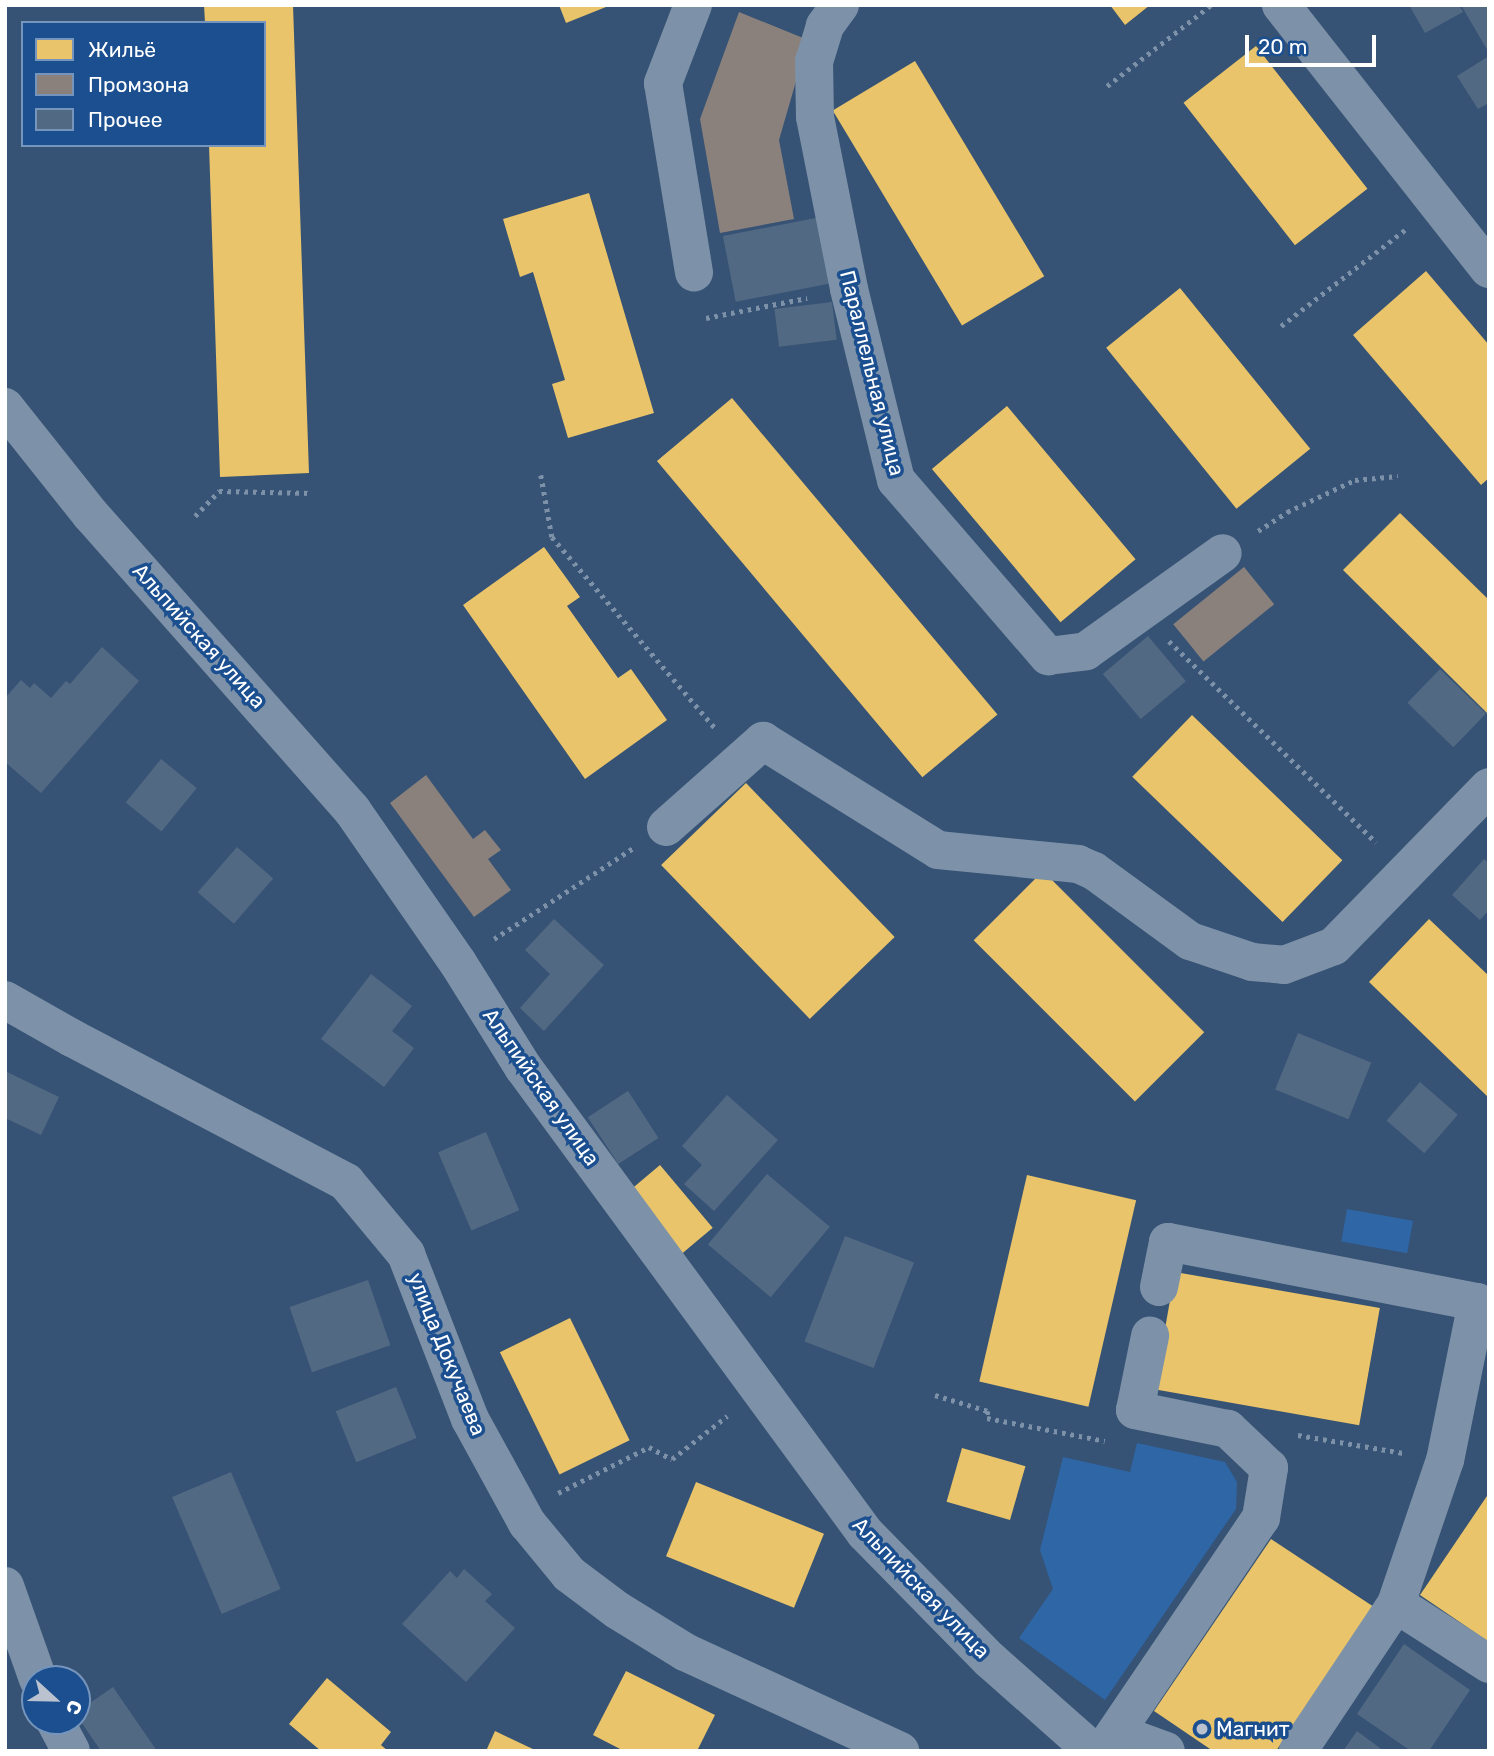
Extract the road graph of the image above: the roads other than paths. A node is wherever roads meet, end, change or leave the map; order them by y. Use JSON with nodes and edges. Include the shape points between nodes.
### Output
{"nodes":[{"id":1,"x":693,"y":5,"type":"edge"},
{"id":2,"x":840,"y":5,"type":"edge"},
{"id":3,"x":1281,"y":5,"type":"edge"},
{"id":4,"x":1489,"y":269,"type":"edge"},
{"id":5,"x":694,"y":272,"type":"dead end"},
{"id":6,"x":5,"y":407,"type":"edge"},
{"id":7,"x":1223,"y":553,"type":"road end"},
{"id":8,"x":1489,"y":787,"type":"edge"},
{"id":9,"x":666,"y":827,"type":"road end"},
{"id":10,"x":5,"y":1000,"type":"edge"},
{"id":11,"x":1159,"y":1287,"type":"dead end"},
{"id":12,"x":1150,"y":1336,"type":"dead end"},
{"id":13,"x":5,"y":1586,"type":"edge"},
{"id":14,"x":1396,"y":1604,"type":"junction"},
{"id":15,"x":1489,"y":1664,"type":"edge"},
{"id":16,"x":33,"y":1665,"type":"edge"},
{"id":17,"x":62,"y":1735,"type":"edge"},
{"id":18,"x":1104,"y":1745,"type":"edge"},
{"id":19,"x":71,"y":1751,"type":"edge"},
{"id":20,"x":900,"y":1751,"type":"edge"},
{"id":21,"x":1166,"y":1751,"type":"edge"},
{"id":22,"x":1298,"y":1751,"type":"edge"}],
"edges":[{"from":1,"to":5,"type":"street","via":[[663,83]]},
{"from":2,"to":7,"type":"street","name":"Параллельная улица","via":[[825,26],[814,61],[815,117],[849,289],[896,480],[1048,656],[1086,651]]},
{"from":3,"to":4,"type":"street"},
{"from":6,"to":18,"type":"street","name":"Альпийская улица","via":[[91,515],[352,810],[458,962],[523,1067],[864,1533],[990,1660]]},
{"from":8,"to":9,"type":"street","via":[[1334,946],[1284,965],[1252,962],[1190,941],[1077,863],[938,850],[753,751]]},
{"from":10,"to":20,"type":"street","name":"улица Докучаева","via":[[346,1182],[406,1254],[470,1419],[527,1523],[569,1574],[685,1652]]},
{"from":11,"to":14,"type":"street","via":[[1168,1241],[1477,1302],[1445,1460]]},
{"from":12,"to":18,"type":"street","via":[[1135,1410],[1228,1429],[1269,1468],[1261,1518]]},
{"from":13,"to":16,"type":"street"},
{"from":14,"to":15,"type":"street"},
{"from":14,"to":22,"type":"street"},
{"from":17,"to":19,"type":"street"},
{"from":18,"to":21,"type":"street"}]}
